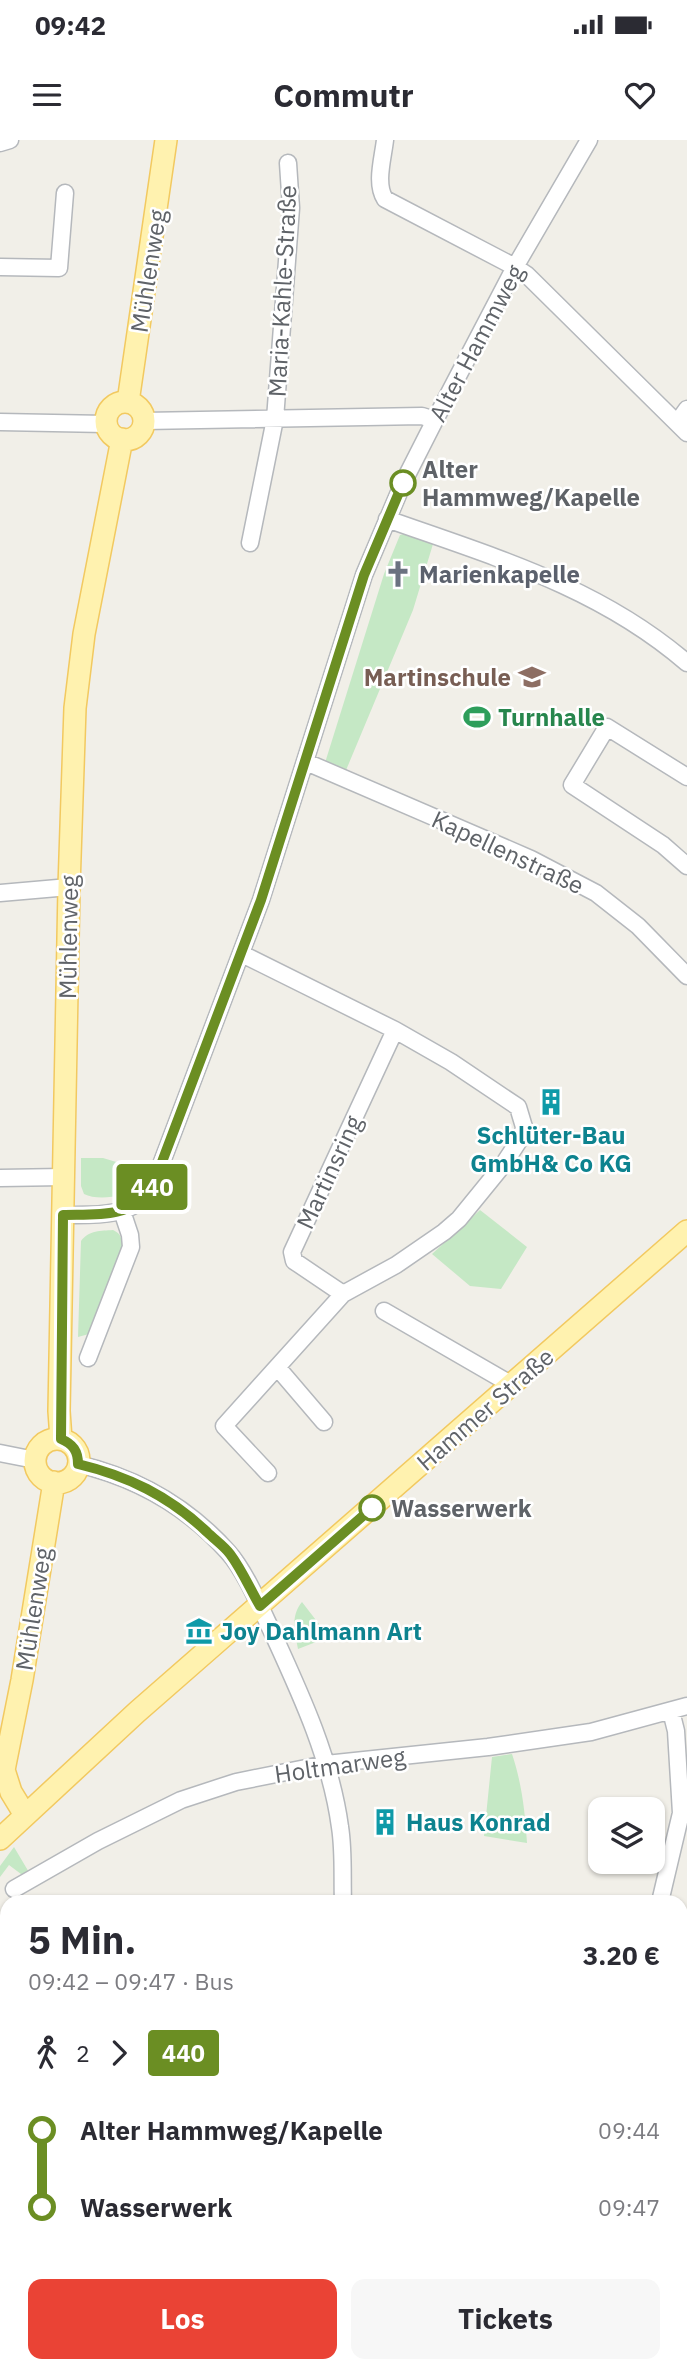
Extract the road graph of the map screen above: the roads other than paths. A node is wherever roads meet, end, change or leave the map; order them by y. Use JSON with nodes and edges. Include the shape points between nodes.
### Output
{"nodes":[{"id":1,"x":10,"y":140,"type":"edge"},
{"id":2,"x":166,"y":140,"type":"edge"},
{"id":3,"x":385,"y":140,"type":"edge"},
{"id":4,"x":589,"y":140,"type":"edge"},
{"id":5,"x":0,"y":143,"type":"edge"},
{"id":6,"x":288,"y":163,"type":"dead end"},
{"id":7,"x":65,"y":193,"type":"dead end"},
{"id":8,"x":0,"y":267,"type":"edge"},
{"id":9,"x":515,"y":267,"type":"junction"},
{"id":10,"x":128,"y":402,"type":"junction"},
{"id":11,"x":687,"y":409,"type":"edge"},
{"id":12,"x":275,"y":419,"type":"junction"},
{"id":13,"x":435,"y":420,"type":"junction"},
{"id":14,"x":144,"y":421,"type":"junction"},
{"id":15,"x":0,"y":422,"type":"edge"},
{"id":16,"x":106,"y":424,"type":"junction"},
{"id":17,"x":682,"y":428,"type":"edge"},
{"id":18,"x":122,"y":439,"type":"junction"},
{"id":19,"x":387,"y":519,"type":"junction"},
{"id":20,"x":250,"y":543,"type":"dead end"},
{"id":21,"x":687,"y":663,"type":"edge"},
{"id":22,"x":306,"y":762,"type":"junction"},
{"id":23,"x":687,"y":777,"type":"edge"},
{"id":24,"x":687,"y":866,"type":"edge"},
{"id":25,"x":69,"y":887,"type":"junction"},
{"id":26,"x":0,"y":893,"type":"edge"},
{"id":27,"x":242,"y":954,"type":"junction"},
{"id":28,"x":687,"y":976,"type":"edge"},
{"id":29,"x":395,"y":1030,"type":"junction"},
{"id":30,"x":64,"y":1177,"type":"junction"},
{"id":31,"x":0,"y":1178,"type":"edge"},
{"id":32,"x":122,"y":1212,"type":"junction"},
{"id":33,"x":63,"y":1215,"type":"junction"},
{"id":34,"x":687,"y":1231,"type":"edge"},
{"id":35,"x":343,"y":1294,"type":"junction"},
{"id":36,"x":384,"y":1311,"type":"dead end"},
{"id":37,"x":88,"y":1358,"type":"dead end"},
{"id":38,"x":276,"y":1367,"type":"junction"},
{"id":39,"x":512,"y":1385,"type":"junction"},
{"id":40,"x":324,"y":1422,"type":"dead end"},
{"id":41,"x":61,"y":1439,"type":"junction"},
{"id":42,"x":0,"y":1453,"type":"edge"},
{"id":43,"x":35,"y":1460,"type":"junction"},
{"id":44,"x":78,"y":1464,"type":"junction"},
{"id":45,"x":268,"y":1474,"type":"dead end"},
{"id":46,"x":54,"y":1482,"type":"junction"},
{"id":47,"x":260,"y":1606,"type":"junction"},
{"id":48,"x":679,"y":1708,"type":"edge"},
{"id":49,"x":326,"y":1763,"type":"junction"},
{"id":50,"x":24,"y":1815,"type":"junction"},
{"id":51,"x":0,"y":1839,"type":"edge"},
{"id":52,"x":14,"y":1889,"type":"dead end"},
{"id":53,"x":343,"y":1895,"type":"edge"},
{"id":54,"x":662,"y":1895,"type":"edge"}],
"edges":[{"from":1,"to":5,"type":"street"},
{"from":2,"to":10,"type":"main road","name":"Mühlenweg"},
{"from":3,"to":9,"type":"street","via":[[380,179],[385,199]]},
{"from":4,"to":9,"type":"street","name":"Alter Hammweg"},
{"from":6,"to":12,"type":"street","name":"Maria-Kahle-Straße","via":[[291,208]]},
{"from":7,"to":8,"type":"street","via":[[59,268]]},
{"from":9,"to":13,"type":"street","name":"Alter Hammweg"},
{"from":9,"to":17,"type":"street"},
{"from":10,"to":14,"type":"main road","via":[[139,409]]},
{"from":10,"to":16,"type":"main road","via":[[112,408]]},
{"from":11,"to":17,"type":"street"},
{"from":12,"to":13,"type":"street","name":"Maria-Kahle-Straße","via":[[422,416]]},
{"from":12,"to":14,"type":"street","name":"Maria-Kahle-Straße"},
{"from":12,"to":20,"type":"street","name":"Maria-Kahle-Straße"},
{"from":13,"to":19,"type":"street","name":"Alter Hammweg"},
{"from":14,"to":18,"type":"main road","via":[[137,435]]},
{"from":15,"to":16,"type":"street"},
{"from":16,"to":18,"type":"main road","via":[[111,434]]},
{"from":18,"to":25,"type":"main road","name":"Mühlenweg","via":[[76,696]]},
{"from":19,"to":21,"type":"street","via":[[553,579],[631,621]]},
{"from":19,"to":22,"type":"street","name":"Alter Hammweg","via":[[364,575]]},
{"from":22,"to":27,"type":"street","name":"Alter Hammweg"},
{"from":22,"to":28,"type":"street","name":"Kapellenstraße","via":[[531,859],[596,893],[638,926]]},
{"from":23,"to":24,"type":"street","via":[[607,727],[572,785]]},
{"from":25,"to":26,"type":"street"},
{"from":25,"to":30,"type":"main road","name":"Mühlenweg"},
{"from":27,"to":29,"type":"street"},
{"from":27,"to":32,"type":"street","name":"Alter Hammweg","via":[[151,1191]]},
{"from":29,"to":35,"type":"street","name":"Martinsring","via":[[292,1252],[294,1261]]},
{"from":29,"to":35,"type":"street","via":[[518,1107],[524,1127],[482,1193],[444,1232]]},
{"from":30,"to":31,"type":"street"},
{"from":30,"to":33,"type":"main road","name":"Mühlenweg"},
{"from":32,"to":33,"type":"street"},
{"from":32,"to":37,"type":"street","via":[[131,1247]]},
{"from":33,"to":41,"type":"main road","name":"Mühlenweg"},
{"from":34,"to":39,"type":"main road","name":"Hammer Straße"},
{"from":35,"to":38,"type":"street"},
{"from":36,"to":39,"type":"street"},
{"from":38,"to":40,"type":"street"},
{"from":38,"to":45,"type":"street","via":[[224,1426]]},
{"from":39,"to":47,"type":"main road","name":"Hammer Straße"},
{"from":41,"to":43,"type":"main road","via":[[40,1446]]},
{"from":41,"to":44,"type":"main road","via":[[73,1446]]},
{"from":42,"to":43,"type":"street"},
{"from":43,"to":46,"type":"main road","via":[[38,1473]]},
{"from":44,"to":46,"type":"main road","via":[[68,1479]]},
{"from":44,"to":47,"type":"street","via":[[137,1482],[191,1517],[229,1553]]},
{"from":46,"to":50,"type":"main road","name":"Mühlenweg","via":[[4,1770]]},
{"from":47,"to":49,"type":"street","via":[[300,1692]]},
{"from":47,"to":50,"type":"main road","name":"Hammer Straße"},
{"from":48,"to":49,"type":"street","name":"Holtmarweg","via":[[592,1732]]},
{"from":48,"to":54,"type":"street","via":[[681,1814]]},
{"from":49,"to":52,"type":"street","name":"Holtmarweg","via":[[236,1782],[181,1800]]},
{"from":49,"to":53,"type":"street","via":[[340,1828]]},
{"from":50,"to":51,"type":"main road","name":"Hammer Straße"}]}
